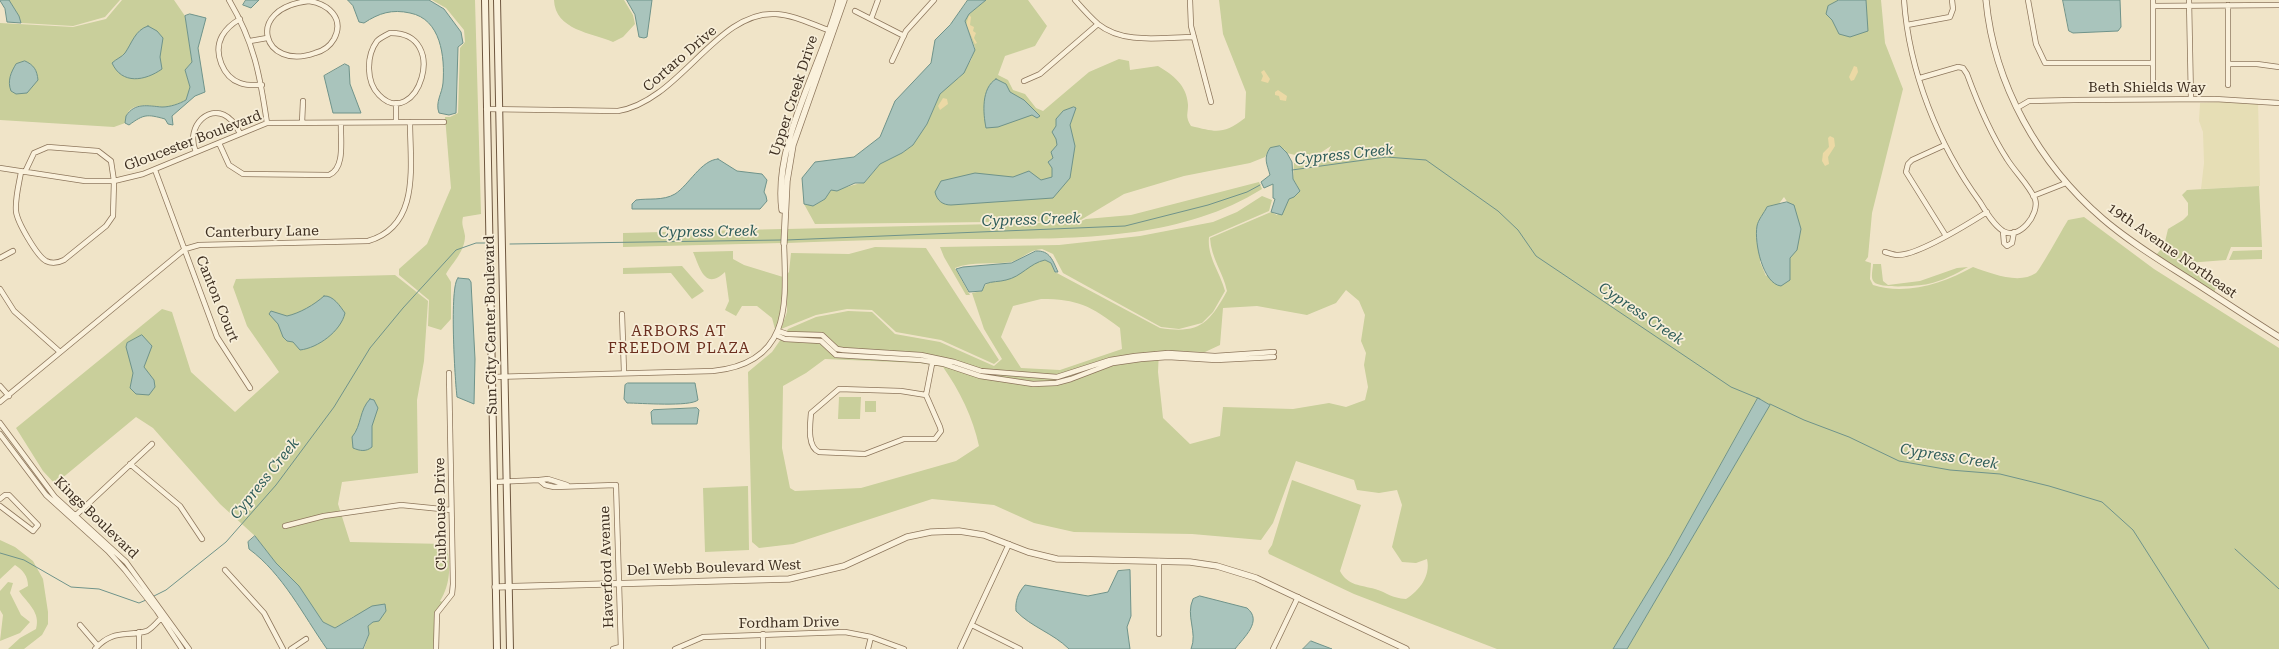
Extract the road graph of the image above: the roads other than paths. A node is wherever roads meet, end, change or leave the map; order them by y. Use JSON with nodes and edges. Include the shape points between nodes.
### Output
{"nodes":[{"id":1,"x":229,"y":0,"type":"edge"},
{"id":2,"x":485,"y":0,"type":"edge"},
{"id":3,"x":498,"y":0,"type":"edge"},
{"id":4,"x":839,"y":0,"type":"edge"},
{"id":5,"x":844,"y":0,"type":"edge"},
{"id":6,"x":878,"y":0,"type":"edge"},
{"id":7,"x":934,"y":0,"type":"edge"},
{"id":8,"x":1074,"y":0,"type":"edge"},
{"id":9,"x":1190,"y":0,"type":"edge"},
{"id":10,"x":1904,"y":0,"type":"edge"},
{"id":11,"x":1952,"y":0,"type":"edge"},
{"id":12,"x":1986,"y":0,"type":"edge"},
{"id":13,"x":2028,"y":0,"type":"edge"},
{"id":14,"x":2153,"y":0,"type":"edge"},
{"id":15,"x":2189,"y":3,"type":"edge"},
{"id":16,"x":2228,"y":5,"type":"junction"},
{"id":17,"x":2279,"y":5,"type":"edge"},
{"id":18,"x":2153,"y":6,"type":"junction"},
{"id":19,"x":855,"y":11,"type":"dead end"},
{"id":20,"x":240,"y":19,"type":"junction"},
{"id":21,"x":871,"y":19,"type":"junction"},
{"id":22,"x":1098,"y":24,"type":"junction"},
{"id":23,"x":1907,"y":25,"type":"junction"},
{"id":24,"x":831,"y":31,"type":"junction"},
{"id":25,"x":904,"y":36,"type":"junction"},
{"id":26,"x":1194,"y":37,"type":"junction"},
{"id":27,"x":267,"y":38,"type":"junction"},
{"id":28,"x":250,"y":41,"type":"junction"},
{"id":29,"x":892,"y":61,"type":"dead end"},
{"id":30,"x":2153,"y":63,"type":"junction"},
{"id":31,"x":2228,"y":64,"type":"junction"},
{"id":32,"x":2279,"y":67,"type":"edge"},
{"id":33,"x":1920,"y":78,"type":"junction"},
{"id":34,"x":1024,"y":81,"type":"dead end"},
{"id":35,"x":262,"y":85,"type":"junction"},
{"id":36,"x":2228,"y":85,"type":"dead end"},
{"id":37,"x":2153,"y":86,"type":"dead end"},
{"id":38,"x":2191,"y":100,"type":"junction"},
{"id":39,"x":303,"y":101,"type":"dead end"},
{"id":40,"x":1211,"y":102,"type":"dead end"},
{"id":41,"x":396,"y":103,"type":"junction"},
{"id":42,"x":2279,"y":104,"type":"edge"},
{"id":43,"x":2017,"y":108,"type":"junction"},
{"id":44,"x":486,"y":109,"type":"junction"},
{"id":45,"x":499,"y":109,"type":"junction"},
{"id":46,"x":396,"y":122,"type":"junction"},
{"id":47,"x":410,"y":122,"type":"junction"},
{"id":48,"x":444,"y":122,"type":"dead end"},
{"id":49,"x":267,"y":123,"type":"junction"},
{"id":50,"x":302,"y":123,"type":"junction"},
{"id":51,"x":341,"y":123,"type":"junction"},
{"id":52,"x":240,"y":133,"type":"junction"},
{"id":53,"x":219,"y":143,"type":"junction"},
{"id":54,"x":1945,"y":145,"type":"junction"},
{"id":55,"x":196,"y":152,"type":"junction"},
{"id":56,"x":0,"y":168,"type":"edge"},
{"id":57,"x":155,"y":170,"type":"junction"},
{"id":58,"x":23,"y":172,"type":"junction"},
{"id":59,"x":114,"y":181,"type":"junction"},
{"id":60,"x":2066,"y":183,"type":"junction"},
{"id":61,"x":2033,"y":196,"type":"junction"},
{"id":62,"x":1987,"y":212,"type":"junction"},
{"id":63,"x":2004,"y":231,"type":"junction"},
{"id":64,"x":2014,"y":232,"type":"junction"},
{"id":65,"x":1946,"y":236,"type":"junction"},
{"id":66,"x":784,"y":243,"type":"joint"},
{"id":67,"x":185,"y":249,"type":"junction"},
{"id":68,"x":13,"y":251,"type":"dead end"},
{"id":69,"x":1885,"y":252,"type":"dead end"},
{"id":70,"x":0,"y":258,"type":"edge"},
{"id":71,"x":0,"y":289,"type":"edge"},
{"id":72,"x":622,"y":314,"type":"dead end"},
{"id":73,"x":777,"y":333,"type":"junction"},
{"id":74,"x":2279,"y":337,"type":"edge"},
{"id":75,"x":60,"y":352,"type":"junction"},
{"id":76,"x":1266,"y":355,"type":"junction"},
{"id":77,"x":1274,"y":355,"type":"dead end"},
{"id":78,"x":933,"y":359,"type":"junction"},
{"id":79,"x":624,"y":372,"type":"junction"},
{"id":80,"x":449,"y":373,"type":"dead end"},
{"id":81,"x":492,"y":377,"type":"junction"},
{"id":82,"x":504,"y":377,"type":"junction"},
{"id":83,"x":0,"y":386,"type":"edge"},
{"id":84,"x":250,"y":388,"type":"dead end"},
{"id":85,"x":926,"y":395,"type":"junction"},
{"id":86,"x":9,"y":396,"type":"junction"},
{"id":87,"x":0,"y":402,"type":"edge"},
{"id":88,"x":0,"y":423,"type":"edge"},
{"id":89,"x":0,"y":434,"type":"edge"},
{"id":90,"x":152,"y":444,"type":"dead end"},
{"id":91,"x":130,"y":464,"type":"junction"},
{"id":92,"x":507,"y":481,"type":"junction"},
{"id":93,"x":494,"y":482,"type":"junction"},
{"id":94,"x":0,"y":499,"type":"edge"},
{"id":95,"x":0,"y":506,"type":"edge"},
{"id":96,"x":451,"y":510,"type":"junction"},
{"id":97,"x":76,"y":515,"type":"junction"},
{"id":98,"x":72,"y":519,"type":"junction"},
{"id":99,"x":285,"y":526,"type":"dead end"},
{"id":100,"x":202,"y":539,"type":"dead end"},
{"id":101,"x":1009,"y":544,"type":"junction"},
{"id":102,"x":1159,"y":561,"type":"junction"},
{"id":103,"x":225,"y":570,"type":"dead end"},
{"id":104,"x":619,"y":584,"type":"junction"},
{"id":105,"x":495,"y":587,"type":"junction"},
{"id":106,"x":509,"y":587,"type":"junction"},
{"id":107,"x":146,"y":593,"type":"junction"},
{"id":108,"x":1298,"y":597,"type":"junction"},
{"id":109,"x":163,"y":616,"type":"junction"},
{"id":110,"x":80,"y":625,"type":"dead end"},
{"id":111,"x":972,"y":625,"type":"junction"},
{"id":112,"x":139,"y":632,"type":"junction"},
{"id":113,"x":763,"y":634,"type":"junction"},
{"id":114,"x":1159,"y":634,"type":"dead end"},
{"id":115,"x":871,"y":637,"type":"junction"},
{"id":116,"x":306,"y":639,"type":"dead end"},
{"id":117,"x":97,"y":648,"type":"edge"},
{"id":118,"x":621,"y":648,"type":"edge"},
{"id":119,"x":140,"y":649,"type":"edge"},
{"id":120,"x":182,"y":649,"type":"edge"},
{"id":121,"x":189,"y":649,"type":"edge"},
{"id":122,"x":283,"y":649,"type":"edge"},
{"id":123,"x":291,"y":649,"type":"edge"},
{"id":124,"x":436,"y":649,"type":"edge"},
{"id":125,"x":497,"y":649,"type":"edge"},
{"id":126,"x":510,"y":649,"type":"edge"},
{"id":127,"x":613,"y":649,"type":"edge"},
{"id":128,"x":675,"y":649,"type":"edge"},
{"id":129,"x":763,"y":649,"type":"edge"},
{"id":130,"x":868,"y":649,"type":"edge"},
{"id":131,"x":904,"y":649,"type":"edge"},
{"id":132,"x":960,"y":649,"type":"edge"},
{"id":133,"x":1020,"y":649,"type":"edge"},
{"id":134,"x":1273,"y":649,"type":"edge"},
{"id":135,"x":1406,"y":649,"type":"edge"}],
"edges":[{"from":1,"to":20,"type":"street"},
{"from":2,"to":44,"type":"main road","name":"Sun City Center Boulevard"},
{"from":3,"to":45,"type":"main road","name":"Sun City Center Boulevard"},
{"from":4,"to":24,"type":"street","name":"Upper Creek Drive"},
{"from":5,"to":24,"type":"street","name":"Upper Creek Drive"},
{"from":6,"to":21,"type":"street"},
{"from":7,"to":25,"type":"street"},
{"from":8,"to":22,"type":"street"},
{"from":9,"to":26,"type":"street"},
{"from":10,"to":23,"type":"street"},
{"from":11,"to":23,"type":"street","via":[[1953,9],[1950,17]]},
{"from":12,"to":43,"type":"street","name":"19th Avenue Northeast","via":[[1994,47]]},
{"from":13,"to":30,"type":"street","via":[[2036,44],[2045,63]]},
{"from":14,"to":18,"type":"street"},
{"from":15,"to":16,"type":"street"},
{"from":15,"to":18,"type":"street"},
{"from":15,"to":38,"type":"street"},
{"from":16,"to":17,"type":"street"},
{"from":16,"to":31,"type":"street"},
{"from":18,"to":30,"type":"street"},
{"from":19,"to":21,"type":"street"},
{"from":20,"to":28,"type":"street"},
{"from":20,"to":35,"type":"street","via":[[222,35],[221,62],[226,72],[239,83]]},
{"from":21,"to":25,"type":"street"},
{"from":22,"to":26,"type":"street","via":[[1127,37]]},
{"from":22,"to":34,"type":"street","via":[[1040,74]]},
{"from":23,"to":33,"type":"street"},
{"from":24,"to":45,"type":"street","name":"Cortaro Drive","via":[[793,17],[760,15],[741,21],[654,97],[632,109]]},
{"from":24,"to":66,"type":"street","name":"Upper Creek Drive","via":[[793,145]]},
{"from":25,"to":29,"type":"street"},
{"from":26,"to":40,"type":"street"},
{"from":27,"to":27,"type":"street","via":[[266,29],[275,14],[299,2],[321,3],[334,13],[338,23],[337,34],[332,42],[326,48],[310,55],[281,54]]},
{"from":27,"to":28,"type":"street"},
{"from":28,"to":35,"type":"street"},
{"from":30,"to":37,"type":"street"},
{"from":31,"to":32,"type":"street"},
{"from":31,"to":36,"type":"street"},
{"from":33,"to":54,"type":"street"},
{"from":33,"to":61,"type":"street","via":[[1958,67],[1963,68],[1996,141]]},
{"from":35,"to":49,"type":"street"},
{"from":38,"to":42,"type":"street","name":"Beth Shields Way"},
{"from":38,"to":43,"type":"street","name":"Beth Shields Way","via":[[2029,101]]},
{"from":39,"to":50,"type":"street"},
{"from":41,"to":41,"type":"street","via":[[410,99],[420,84],[423,72],[419,47],[403,33],[390,33],[378,40],[369,61],[369,78],[376,92],[384,101]]},
{"from":41,"to":46,"type":"street"},
{"from":43,"to":60,"type":"street","name":"19th Avenue Northeast","via":[[2049,162]]},
{"from":44,"to":45,"type":"street","name":"Cortaro Drive"},
{"from":44,"to":81,"type":"main road","name":"Sun City Center Boulevard"},
{"from":45,"to":82,"type":"main road","name":"Sun City Center Boulevard"},
{"from":46,"to":47,"type":"street","name":"Gloucester Boulevard"},
{"from":46,"to":51,"type":"street","name":"Gloucester Boulevard"},
{"from":47,"to":48,"type":"street","name":"Gloucester Boulevard"},
{"from":47,"to":67,"type":"street","name":"Canterbury Lane","via":[[408,205],[395,226],[381,236],[368,241],[200,245]]},
{"from":49,"to":50,"type":"street","name":"Gloucester Boulevard"},
{"from":49,"to":52,"type":"street","name":"Gloucester Boulevard"},
{"from":50,"to":51,"type":"street","name":"Gloucester Boulevard"},
{"from":51,"to":53,"type":"street","via":[[340,163],[329,175],[243,174],[229,165]]},
{"from":52,"to":53,"type":"street","name":"Gloucester Boulevard"},
{"from":52,"to":55,"type":"street","via":[[224,115],[207,115],[193,130],[193,145]]},
{"from":53,"to":55,"type":"street","name":"Gloucester Boulevard"},
{"from":54,"to":62,"type":"street"},
{"from":54,"to":65,"type":"street","via":[[1912,160],[1906,172]]},
{"from":55,"to":57,"type":"street","name":"Gloucester Boulevard"},
{"from":56,"to":58,"type":"street","name":"Gloucester Boulevard"},
{"from":57,"to":59,"type":"street","name":"Gloucester Boulevard","via":[[133,178]]},
{"from":57,"to":67,"type":"street","name":"Canton Court"},
{"from":58,"to":59,"type":"street","name":"Gloucester Boulevard","via":[[85,181]]},
{"from":58,"to":59,"type":"street","via":[[31,156],[42,148],[91,149],[109,158]]},
{"from":58,"to":59,"type":"street","via":[[16,205],[18,220],[40,256],[52,263],[67,258],[109,223],[114,212]]},
{"from":60,"to":61,"type":"street"},
{"from":60,"to":74,"type":"street","name":"19th Avenue Northeast","via":[[2104,220],[2144,250]]},
{"from":61,"to":64,"type":"street","via":[[2034,213],[2027,224]]},
{"from":62,"to":63,"type":"street"},
{"from":62,"to":65,"type":"street"},
{"from":63,"to":64,"type":"street"},
{"from":63,"to":64,"type":"street","via":[[2004,243],[2007,246],[2012,243]]},
{"from":65,"to":69,"type":"street","via":[[1906,253],[1897,255]]},
{"from":66,"to":73,"type":"street","name":"Upper Creek Drive","via":[[786,299],[783,319]]},
{"from":67,"to":75,"type":"street","name":"Canterbury Lane"},
{"from":67,"to":84,"type":"street","name":"Canton Court","via":[[217,337]]},
{"from":68,"to":70,"type":"street"},
{"from":71,"to":75,"type":"street","via":[[14,311]]},
{"from":72,"to":79,"type":"street"},
{"from":73,"to":78,"type":"street","via":[[822,335],[837,349],[843,350]]},
{"from":73,"to":79,"type":"street","name":"Upper Creek Drive","via":[[762,353],[729,370]]},
{"from":75,"to":86,"type":"street","name":"Canterbury Lane"},
{"from":76,"to":77,"type":"street"},
{"from":76,"to":78,"type":"street","via":[[1215,356],[1168,353],[1136,356],[1110,360],[1057,377],[981,371]]},
{"from":76,"to":78,"type":"street","via":[[1216,360],[1141,359],[1113,363],[1081,376],[1044,384],[980,376]]},
{"from":78,"to":85,"type":"street"},
{"from":79,"to":82,"type":"street","name":"Upper Creek Drive"},
{"from":80,"to":96,"type":"street","name":"Clubhouse Drive"},
{"from":81,"to":82,"type":"street","name":"Upper Creek Drive"},
{"from":81,"to":93,"type":"main road","name":"Sun City Center Boulevard"},
{"from":82,"to":92,"type":"main road","name":"Sun City Center Boulevard"},
{"from":83,"to":86,"type":"street"},
{"from":85,"to":85,"type":"street","via":[[901,391],[840,389],[811,414],[811,444],[814,450],[819,452],[865,454],[904,439],[935,439],[939,436],[940,426]]},
{"from":86,"to":87,"type":"street","name":"Canterbury Lane"},
{"from":88,"to":97,"type":"street","name":"Kings Boulevard","via":[[55,497]]},
{"from":89,"to":98,"type":"street","name":"Kings Boulevard","via":[[35,483]]},
{"from":90,"to":91,"type":"street"},
{"from":91,"to":97,"type":"street"},
{"from":91,"to":100,"type":"street","via":[[180,506]]},
{"from":92,"to":93,"type":"street"},
{"from":92,"to":104,"type":"street","name":"Haverford Avenue","via":[[548,479],[567,485],[616,485]]},
{"from":92,"to":106,"type":"main road","name":"Sun City Center Boulevard"},
{"from":93,"to":105,"type":"main road","name":"Sun City Center Boulevard"},
{"from":94,"to":95,"type":"street","via":[[9,495],[38,525],[33,530]]},
{"from":96,"to":99,"type":"street","via":[[401,505],[324,516]]},
{"from":96,"to":124,"type":"street","name":"Clubhouse Drive","via":[[452,594],[437,613]]},
{"from":97,"to":98,"type":"street"},
{"from":97,"to":107,"type":"street","name":"Kings Boulevard","via":[[121,556]]},
{"from":98,"to":107,"type":"street","name":"Kings Boulevard","via":[[108,551]]},
{"from":101,"to":102,"type":"street","name":"Del Webb Boulevard West","via":[[1057,559]]},
{"from":101,"to":104,"type":"street","name":"Del Webb Boulevard West","via":[[968,532],[931,532],[896,541],[844,566],[789,579]]},
{"from":101,"to":111,"type":"street"},
{"from":102,"to":108,"type":"street","name":"Del Webb Boulevard West","via":[[1217,566],[1256,578]]},
{"from":102,"to":114,"type":"street"},
{"from":103,"to":122,"type":"street","via":[[264,613]]},
{"from":104,"to":106,"type":"street","name":"Del Webb Boulevard West"},
{"from":104,"to":118,"type":"street","name":"Haverford Avenue"},
{"from":105,"to":106,"type":"street","name":"Del Webb Boulevard West"},
{"from":105,"to":125,"type":"main road","name":"Sun City Center Boulevard"},
{"from":106,"to":126,"type":"main road","name":"Sun City Center Boulevard"},
{"from":107,"to":109,"type":"street","name":"Kings Boulevard"},
{"from":108,"to":134,"type":"street"},
{"from":108,"to":135,"type":"street","name":"Del Webb Boulevard West"},
{"from":109,"to":112,"type":"street","via":[[148,630]]},
{"from":109,"to":120,"type":"street","name":"Kings Boulevard"},
{"from":109,"to":121,"type":"street","name":"Kings Boulevard"},
{"from":110,"to":117,"type":"street"},
{"from":111,"to":132,"type":"street"},
{"from":111,"to":133,"type":"street"},
{"from":112,"to":117,"type":"street","via":[[118,634]]},
{"from":112,"to":119,"type":"street"},
{"from":113,"to":115,"type":"street","name":"Fordham Drive","via":[[846,632]]},
{"from":113,"to":128,"type":"street","name":"Fordham Drive","via":[[703,637]]},
{"from":113,"to":129,"type":"street"},
{"from":115,"to":130,"type":"street"},
{"from":115,"to":131,"type":"street","name":"Fordham Drive"},
{"from":116,"to":123,"type":"street"},
{"from":118,"to":127,"type":"street"}]}
